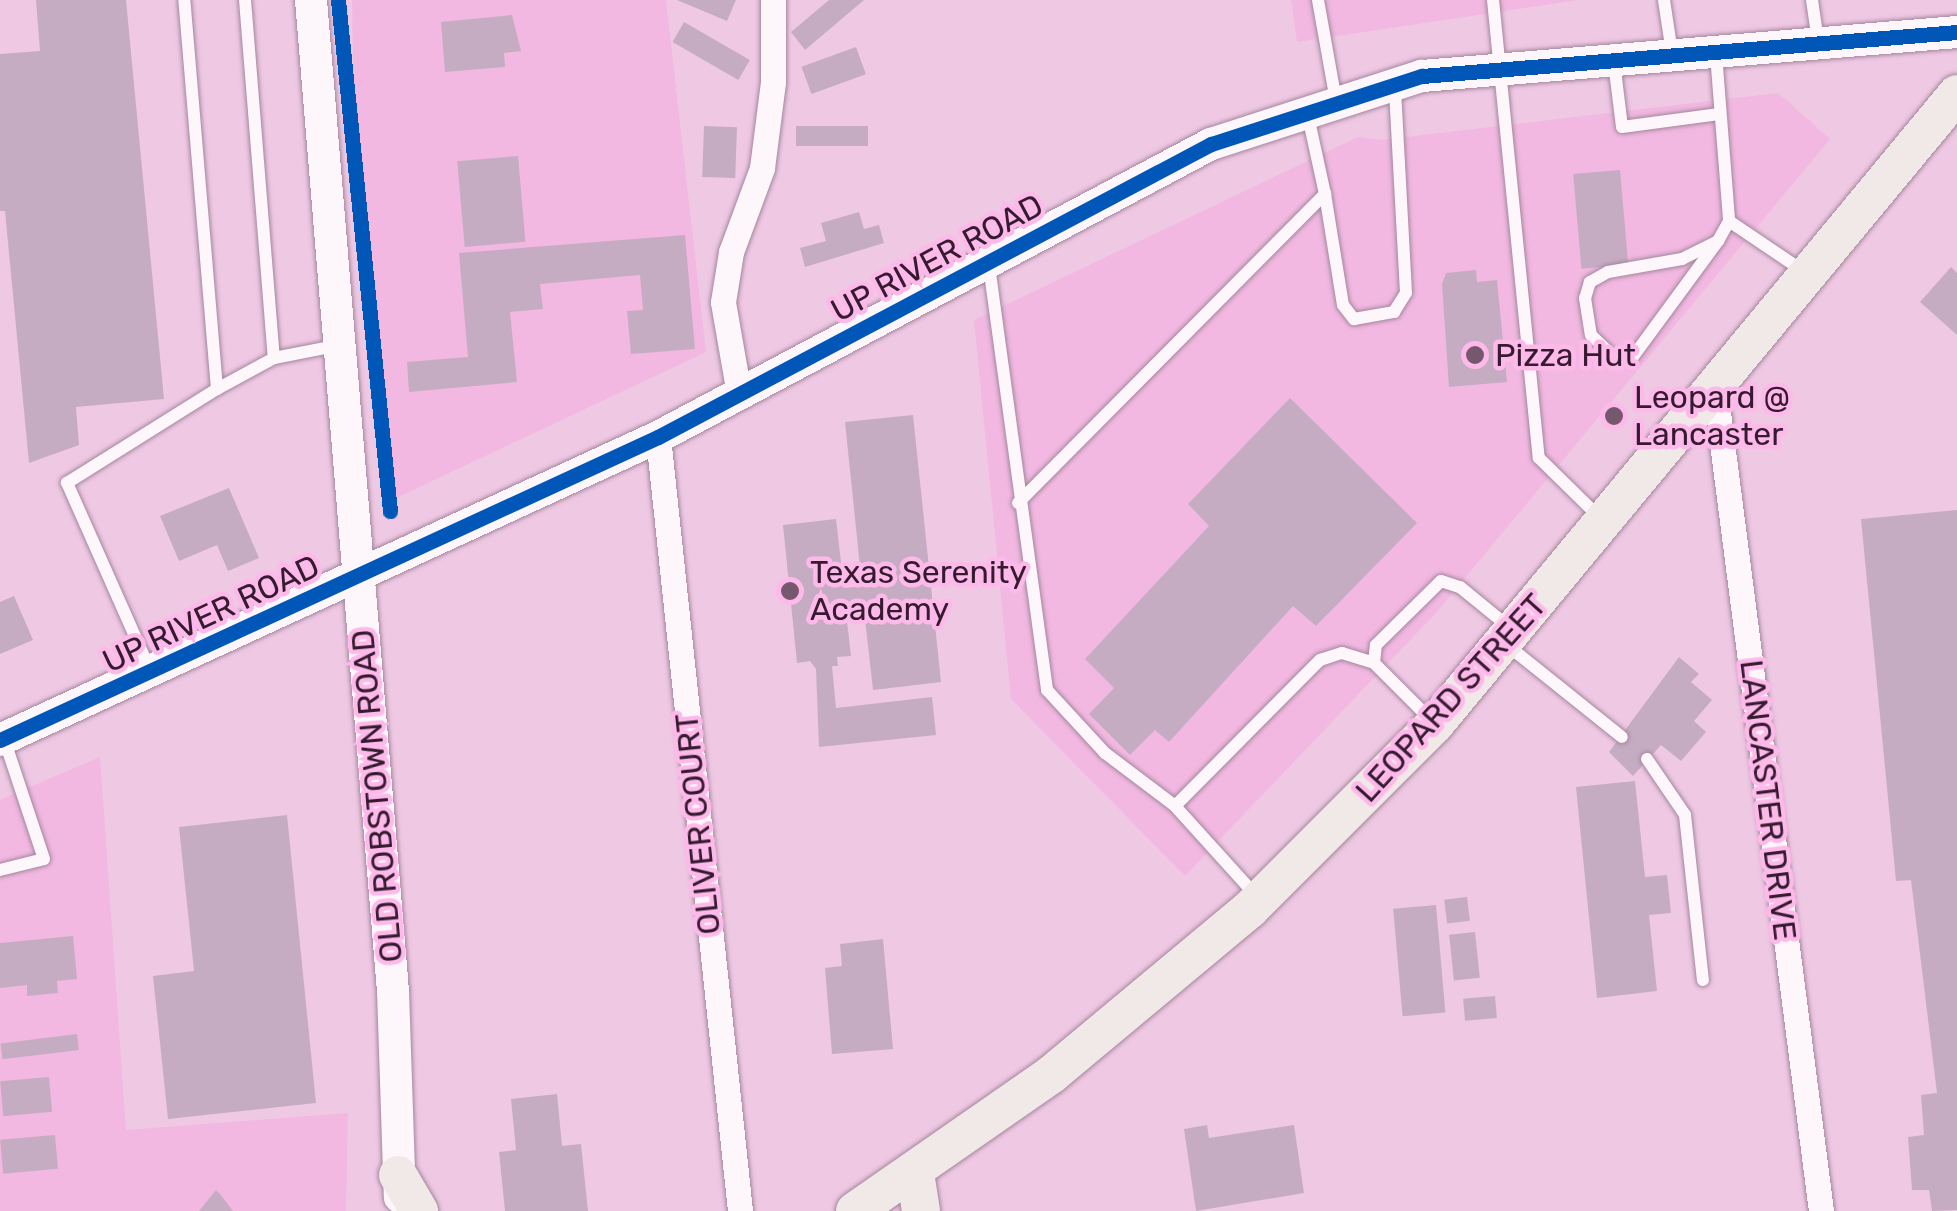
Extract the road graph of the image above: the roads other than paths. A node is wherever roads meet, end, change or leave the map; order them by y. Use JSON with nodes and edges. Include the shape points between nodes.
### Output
{"nodes":[{"id":1,"x":184,"y":0,"type":"edge"},
{"id":2,"x":246,"y":0,"type":"edge"},
{"id":3,"x":311,"y":0,"type":"edge"},
{"id":4,"x":773,"y":0,"type":"edge"},
{"id":5,"x":1319,"y":0,"type":"edge"},
{"id":6,"x":1493,"y":0,"type":"edge"},
{"id":7,"x":1664,"y":0,"type":"edge"},
{"id":8,"x":1812,"y":0,"type":"edge"},
{"id":9,"x":1957,"y":32,"type":"edge"},
{"id":10,"x":1818,"y":43,"type":"junction"},
{"id":11,"x":1716,"y":52,"type":"junction"},
{"id":12,"x":1672,"y":55,"type":"junction"},
{"id":13,"x":1613,"y":60,"type":"junction"},
{"id":14,"x":1503,"y":69,"type":"junction"},
{"id":15,"x":1395,"y":84,"type":"junction"},
{"id":16,"x":1957,"y":94,"type":"edge"},
{"id":17,"x":1322,"y":108,"type":"junction"},
{"id":18,"x":1718,"y":114,"type":"junction"},
{"id":19,"x":1325,"y":194,"type":"junction"},
{"id":20,"x":1729,"y":221,"type":"junction"},
{"id":21,"x":1718,"y":242,"type":"junction"},
{"id":22,"x":988,"y":262,"type":"junction"},
{"id":23,"x":1809,"y":275,"type":"junction"},
{"id":24,"x":340,"y":345,"type":"junction"},
{"id":25,"x":274,"y":358,"type":"junction"},
{"id":26,"x":216,"y":389,"type":"junction"},
{"id":27,"x":1716,"y":390,"type":"junction"},
{"id":28,"x":740,"y":394,"type":"junction"},
{"id":29,"x":658,"y":437,"type":"junction"},
{"id":30,"x":1018,"y":503,"type":"junction"},
{"id":31,"x":1605,"y":522,"type":"junction"},
{"id":32,"x":359,"y":576,"type":"junction"},
{"id":33,"x":1510,"y":637,"type":"junction"},
{"id":34,"x":1374,"y":663,"type":"junction"},
{"id":35,"x":151,"y":672,"type":"junction"},
{"id":36,"x":1435,"y":724,"type":"junction"},
{"id":37,"x":1622,"y":737,"type":"dead end"},
{"id":38,"x":2,"y":739,"type":"edge"},
{"id":39,"x":1647,"y":760,"type":"dead end"},
{"id":40,"x":1175,"y":806,"type":"junction"},
{"id":41,"x":0,"y":870,"type":"edge"},
{"id":42,"x":1260,"y":900,"type":"junction"},
{"id":43,"x":1703,"y":980,"type":"dead end"},
{"id":44,"x":915,"y":1173,"type":"junction"},
{"id":45,"x":400,"y":1193,"type":"edge"},
{"id":46,"x":387,"y":1211,"type":"edge"},
{"id":47,"x":419,"y":1211,"type":"edge"},
{"id":48,"x":740,"y":1211,"type":"edge"},
{"id":49,"x":856,"y":1211,"type":"edge"},
{"id":50,"x":921,"y":1211,"type":"edge"},
{"id":51,"x":1821,"y":1211,"type":"edge"}],
"edges":[{"from":1,"to":26,"type":"lane"},
{"from":2,"to":25,"type":"lane"},
{"from":3,"to":24,"type":"street","name":"OLD ROBSTOWN ROAD"},
{"from":4,"to":28,"type":"street","via":[[773,82],[762,168],[732,252],[723,302]]},
{"from":5,"to":17,"type":"lane"},
{"from":6,"to":14,"type":"lane"},
{"from":7,"to":12,"type":"lane"},
{"from":8,"to":10,"type":"lane"},
{"from":9,"to":10,"type":"street","name":"UP RIVER ROAD"},
{"from":10,"to":11,"type":"street","name":"UP RIVER ROAD"},
{"from":11,"to":12,"type":"street","name":"UP RIVER ROAD"},
{"from":11,"to":18,"type":"lane"},
{"from":12,"to":13,"type":"street","name":"UP RIVER ROAD"},
{"from":13,"to":14,"type":"street","name":"UP RIVER ROAD"},
{"from":13,"to":18,"type":"lane","via":[[1622,126]]},
{"from":14,"to":15,"type":"street","name":"UP RIVER ROAD"},
{"from":14,"to":31,"type":"lane","via":[[1538,458]]},
{"from":15,"to":17,"type":"street","name":"UP RIVER ROAD"},
{"from":15,"to":19,"type":"lane","via":[[1406,293],[1394,312],[1354,320],[1343,305]]},
{"from":16,"to":23,"type":"main road","name":"LEOPARD STREET"},
{"from":17,"to":19,"type":"lane"},
{"from":17,"to":22,"type":"street","name":"UP RIVER ROAD","via":[[1211,144]]},
{"from":18,"to":20,"type":"lane"},
{"from":19,"to":30,"type":"lane"},
{"from":20,"to":21,"type":"lane"},
{"from":20,"to":23,"type":"lane"},
{"from":21,"to":21,"type":"lane","via":[[1632,358],[1612,354],[1591,335],[1585,298],[1590,282],[1608,272],[1682,259]]},
{"from":22,"to":28,"type":"street","name":"UP RIVER ROAD"},
{"from":22,"to":30,"type":"lane"},
{"from":23,"to":27,"type":"main road","name":"LEOPARD STREET"},
{"from":24,"to":25,"type":"lane"},
{"from":24,"to":32,"type":"street","name":"OLD ROBSTOWN ROAD"},
{"from":25,"to":26,"type":"lane"},
{"from":26,"to":35,"type":"lane","via":[[66,483]]},
{"from":27,"to":31,"type":"main road","name":"LEOPARD STREET"},
{"from":27,"to":51,"type":"street","name":"LANCASTER DRIVE"},
{"from":28,"to":29,"type":"street","name":"UP RIVER ROAD"},
{"from":29,"to":32,"type":"street","name":"UP RIVER ROAD"},
{"from":29,"to":48,"type":"street","name":"OLIVER COURT"},
{"from":30,"to":40,"type":"lane","via":[[1047,690],[1106,753]]},
{"from":31,"to":33,"type":"main road","name":"LEOPARD STREET"},
{"from":32,"to":35,"type":"street","name":"UP RIVER ROAD"},
{"from":32,"to":45,"type":"street","name":"OLD ROBSTOWN ROAD","via":[[393,992]]},
{"from":33,"to":34,"type":"lane","via":[[1460,587],[1441,581],[1376,645]]},
{"from":33,"to":36,"type":"main road","name":"LEOPARD STREET"},
{"from":33,"to":37,"type":"lane"},
{"from":34,"to":36,"type":"lane"},
{"from":34,"to":40,"type":"lane","via":[[1342,653],[1320,660]]},
{"from":35,"to":38,"type":"street","name":"UP RIVER ROAD"},
{"from":36,"to":42,"type":"main road","name":"LEOPARD STREET"},
{"from":38,"to":41,"type":"lane","via":[[44,859]]},
{"from":39,"to":43,"type":"lane","via":[[1685,815]]},
{"from":40,"to":42,"type":"lane"},
{"from":42,"to":44,"type":"main road","name":"LEOPARD STREET","via":[[1052,1074]]},
{"from":44,"to":49,"type":"main road","name":"LEOPARD STREET"},
{"from":44,"to":50,"type":"main road"},
{"from":45,"to":46,"type":"street","name":"OLD ROBSTOWN ROAD"},
{"from":45,"to":47,"type":"main road"}]}
